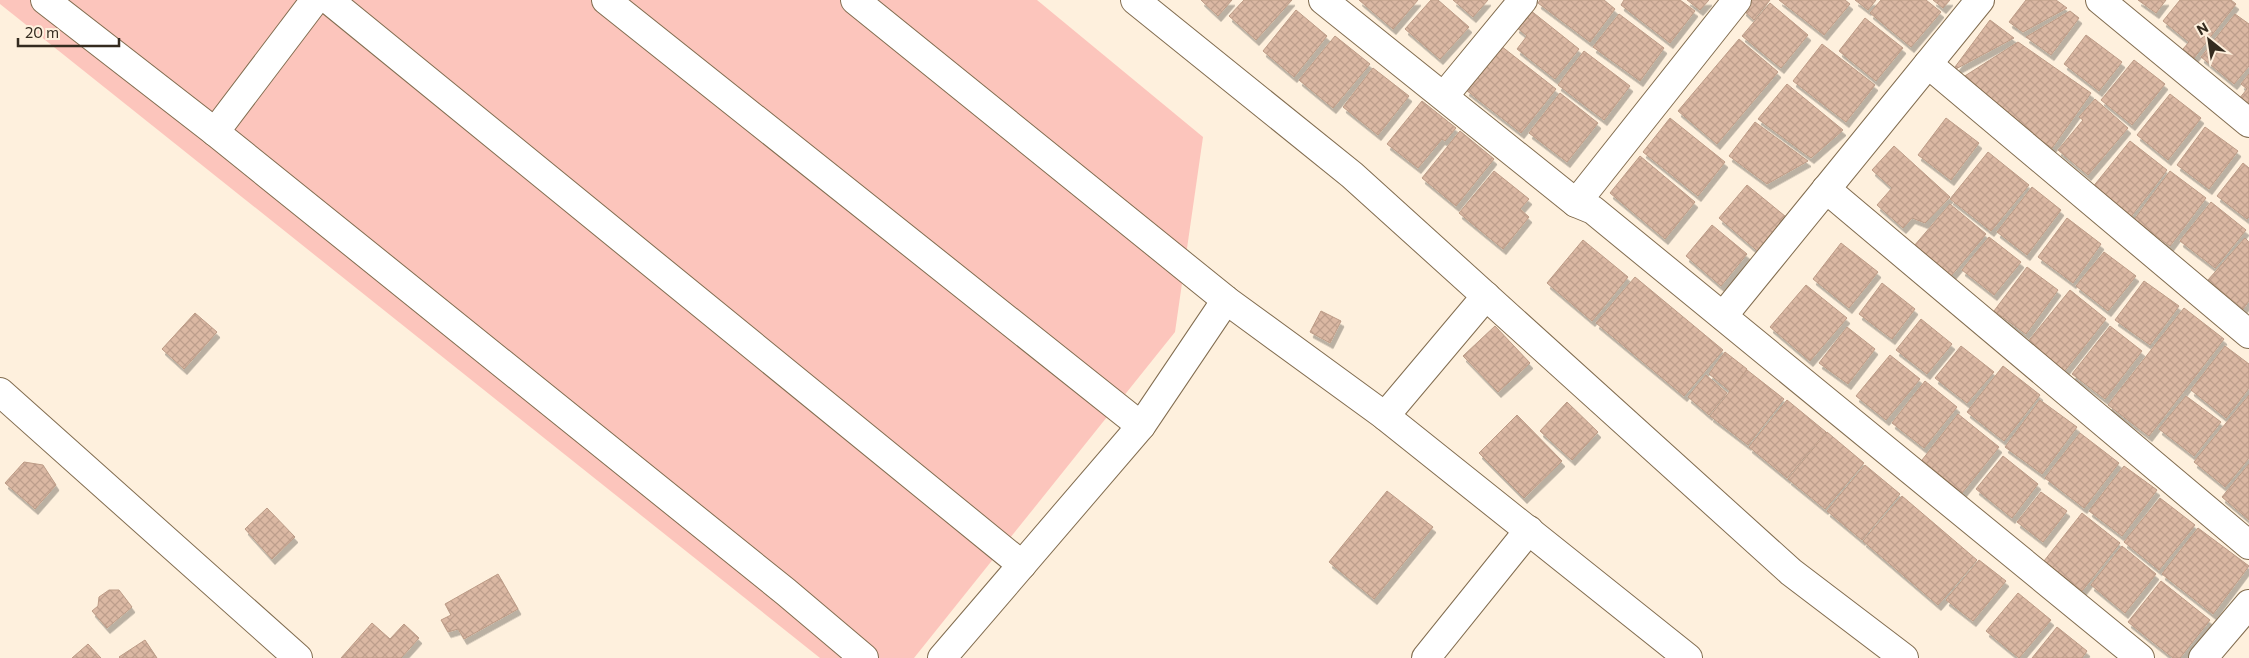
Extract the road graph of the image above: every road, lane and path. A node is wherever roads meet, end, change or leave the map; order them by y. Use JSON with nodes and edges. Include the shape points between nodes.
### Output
{"nodes":[{"id":1,"x":45,"y":0,"type":"edge"},
{"id":2,"x":316,"y":0,"type":"edge"},
{"id":3,"x":329,"y":0,"type":"edge"},
{"id":4,"x":606,"y":0,"type":"edge"},
{"id":5,"x":856,"y":0,"type":"edge"},
{"id":6,"x":1135,"y":0,"type":"edge"},
{"id":7,"x":1323,"y":0,"type":"edge"},
{"id":8,"x":1523,"y":0,"type":"edge"},
{"id":9,"x":1737,"y":0,"type":"edge"},
{"id":10,"x":1980,"y":0,"type":"edge"},
{"id":11,"x":2100,"y":0,"type":"edge"},
{"id":12,"x":1928,"y":64,"type":"junction"},
{"id":13,"x":1444,"y":96,"type":"junction"},
{"id":14,"x":2249,"y":123,"type":"edge"},
{"id":15,"x":215,"y":132,"type":"junction"},
{"id":16,"x":1826,"y":189,"type":"junction"},
{"id":17,"x":1576,"y":203,"type":"junction"},
{"id":18,"x":1486,"y":296,"type":"junction"},
{"id":19,"x":1226,"y":300,"type":"junction"},
{"id":20,"x":1722,"y":316,"type":"junction"},
{"id":21,"x":2249,"y":334,"type":"edge"},
{"id":22,"x":0,"y":392,"type":"edge"},
{"id":23,"x":1385,"y":416,"type":"junction"},
{"id":24,"x":1141,"y":426,"type":"junction"},
{"id":25,"x":1529,"y":530,"type":"junction"},
{"id":26,"x":2249,"y":545,"type":"edge"},
{"id":27,"x":1022,"y":565,"type":"junction"},
{"id":28,"x":2249,"y":604,"type":"edge"},
{"id":29,"x":298,"y":658,"type":"edge"},
{"id":30,"x":864,"y":658,"type":"edge"},
{"id":31,"x":942,"y":658,"type":"edge"},
{"id":32,"x":1426,"y":658,"type":"edge"},
{"id":33,"x":1688,"y":658,"type":"edge"},
{"id":34,"x":1904,"y":658,"type":"edge"},
{"id":35,"x":2140,"y":658,"type":"edge"},
{"id":36,"x":2203,"y":658,"type":"edge"}],
"edges":[{"from":1,"to":15,"type":"street"},
{"from":2,"to":15,"type":"street"},
{"from":3,"to":27,"type":"street"},
{"from":4,"to":24,"type":"street"},
{"from":5,"to":19,"type":"street"},
{"from":6,"to":18,"type":"street","via":[[1352,175]]},
{"from":7,"to":13,"type":"street"},
{"from":8,"to":13,"type":"street"},
{"from":9,"to":17,"type":"street"},
{"from":10,"to":12,"type":"street"},
{"from":11,"to":14,"type":"street"},
{"from":12,"to":16,"type":"street"},
{"from":12,"to":21,"type":"street"},
{"from":13,"to":17,"type":"street"},
{"from":15,"to":30,"type":"street"},
{"from":16,"to":20,"type":"street"},
{"from":16,"to":26,"type":"street"},
{"from":17,"to":20,"type":"street","via":[[1593,210]]},
{"from":18,"to":23,"type":"street"},
{"from":18,"to":34,"type":"street","via":[[1790,572]]},
{"from":19,"to":23,"type":"street"},
{"from":19,"to":24,"type":"street"},
{"from":20,"to":35,"type":"street"},
{"from":22,"to":29,"type":"street"},
{"from":23,"to":25,"type":"street"},
{"from":24,"to":27,"type":"street"},
{"from":25,"to":32,"type":"street"},
{"from":25,"to":33,"type":"street"},
{"from":27,"to":31,"type":"street"},
{"from":28,"to":36,"type":"street"}]}
